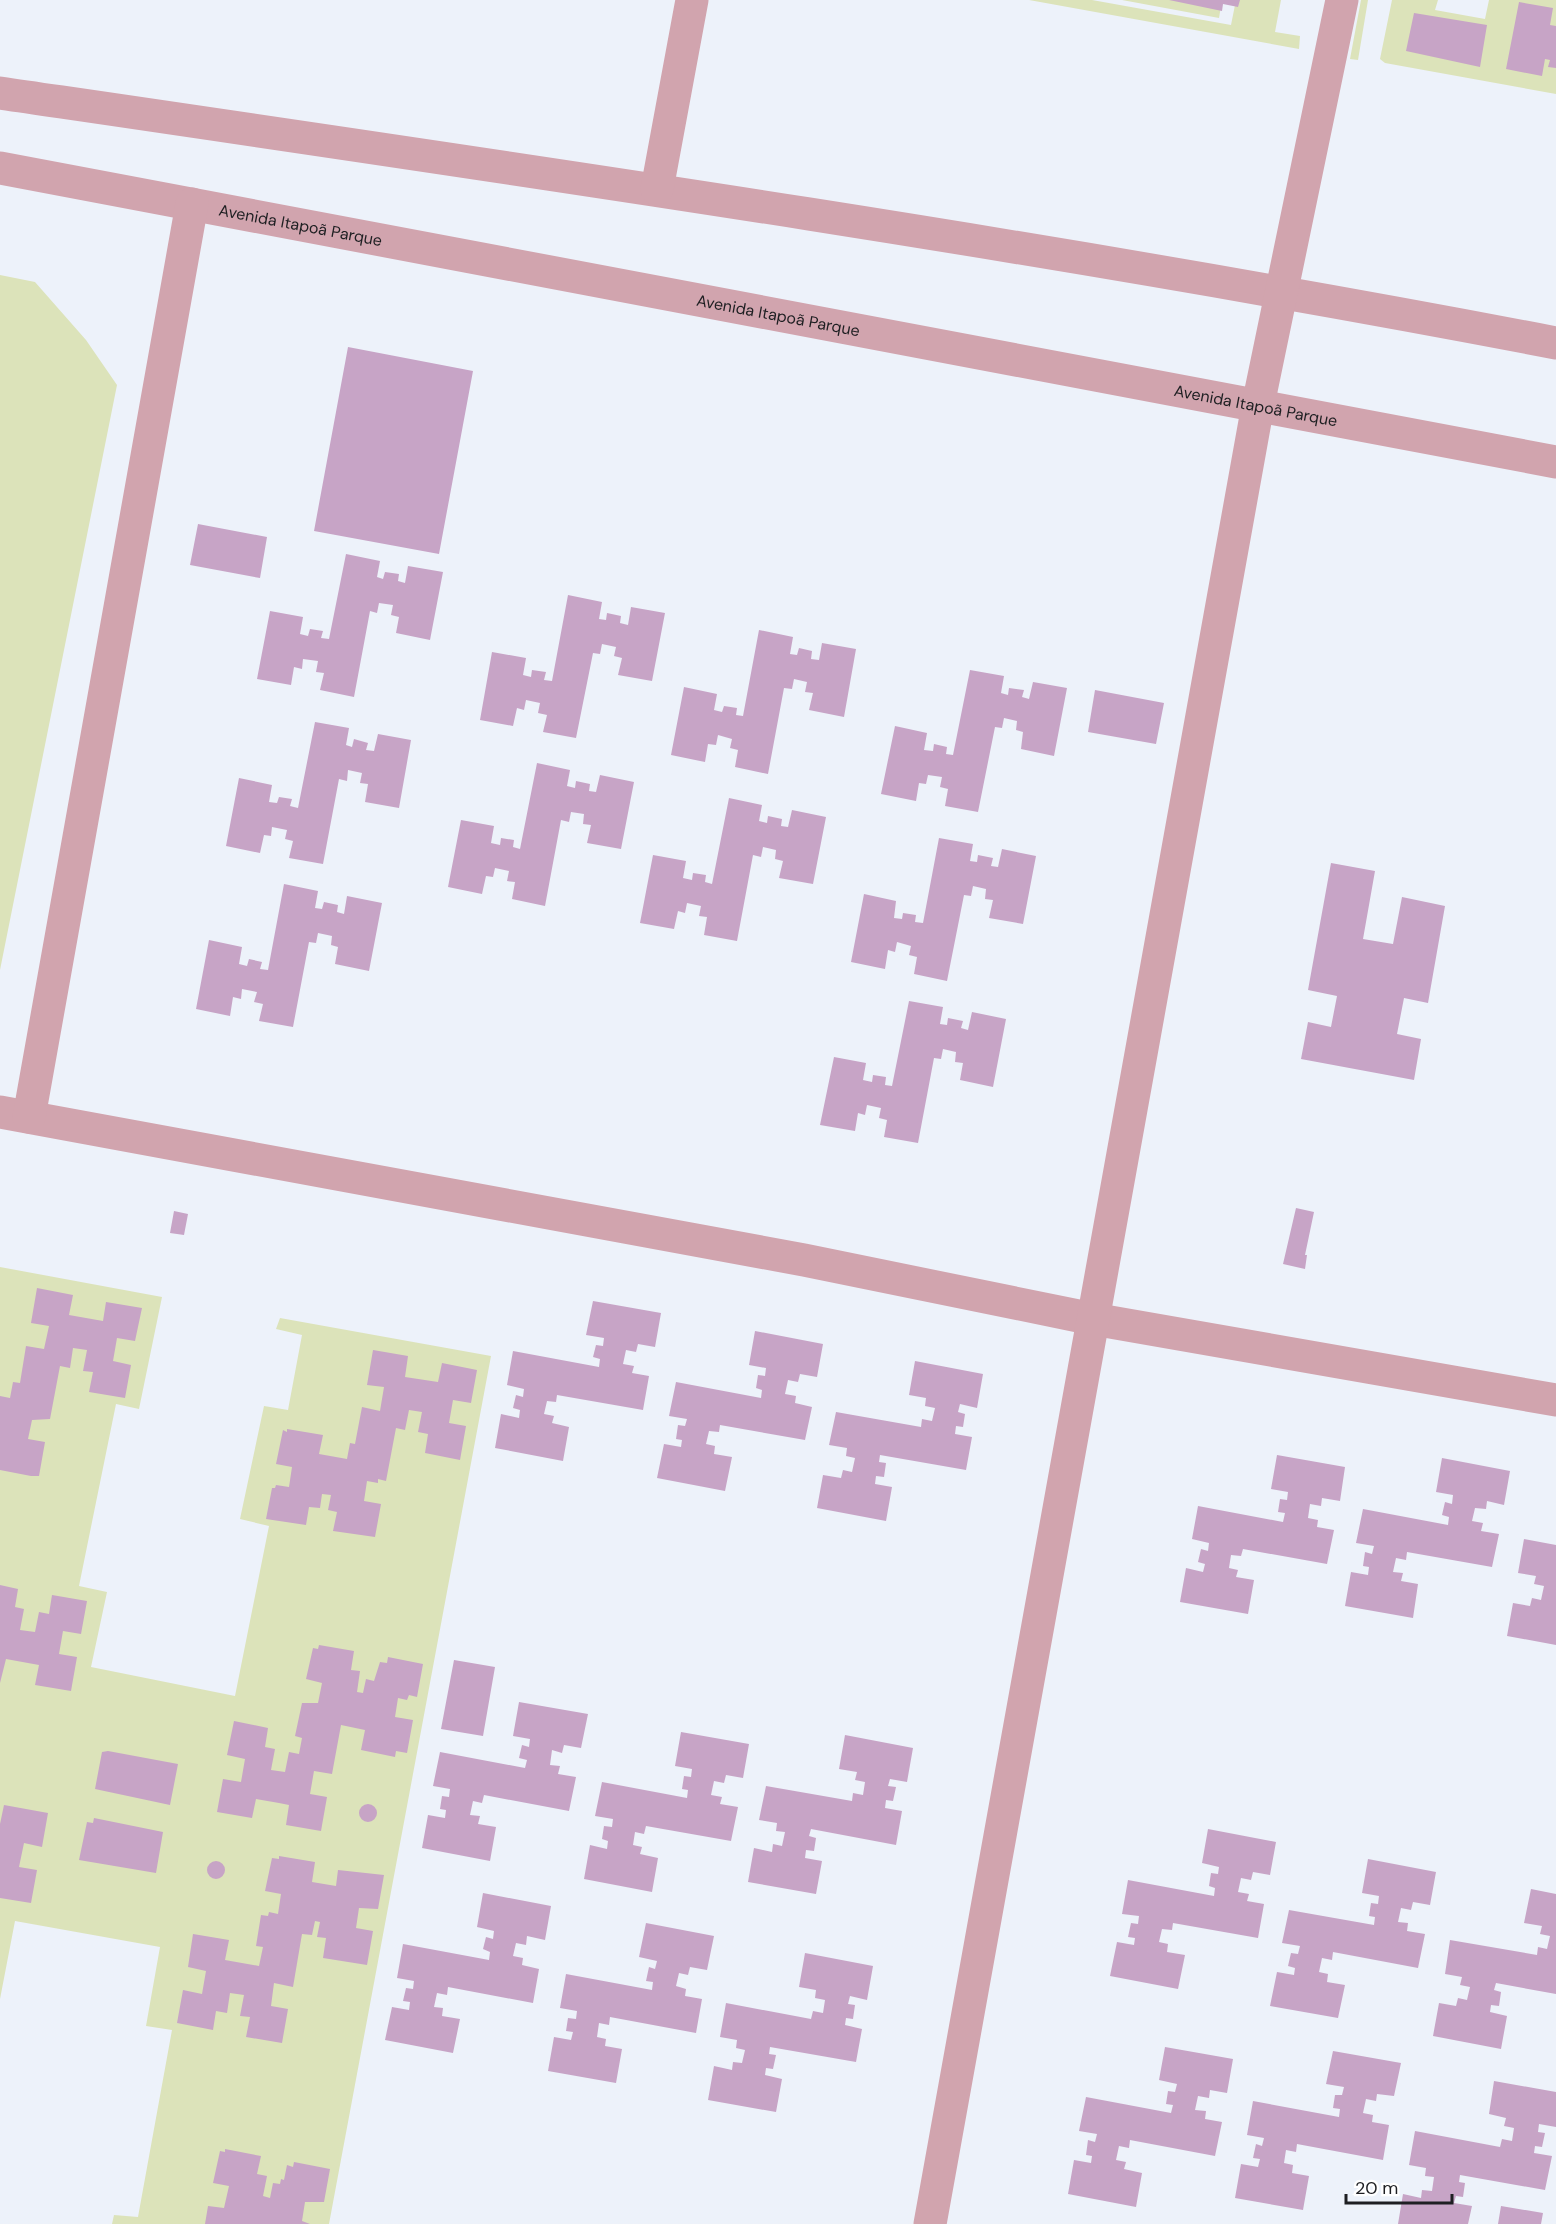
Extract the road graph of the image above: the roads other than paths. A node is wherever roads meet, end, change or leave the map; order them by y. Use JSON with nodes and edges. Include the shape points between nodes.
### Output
{"nodes":[{"id":1,"x":692,"y":0,"type":"edge"},
{"id":2,"x":1342,"y":0,"type":"edge"},
{"id":3,"x":0,"y":93,"type":"edge"},
{"id":4,"x":0,"y":168,"type":"edge"},
{"id":5,"x":657,"y":189,"type":"junction"},
{"id":6,"x":192,"y":204,"type":"junction"},
{"id":7,"x":1281,"y":291,"type":"junction"},
{"id":8,"x":1556,"y":343,"type":"edge"},
{"id":9,"x":1258,"y":405,"type":"junction"},
{"id":10,"x":1556,"y":462,"type":"edge"},
{"id":11,"x":14,"y":1114,"type":"edge"},
{"id":12,"x":1093,"y":1319,"type":"junction"},
{"id":13,"x":1556,"y":1400,"type":"edge"},
{"id":14,"x":930,"y":2224,"type":"edge"}],
"edges":[{"from":1,"to":5,"type":"street"},
{"from":2,"to":7,"type":"street"},
{"from":3,"to":5,"type":"street"},
{"from":4,"to":6,"type":"street","name":"Avenida Itapoã Parque"},
{"from":5,"to":7,"type":"street"},
{"from":6,"to":9,"type":"street","name":"Avenida Itapoã Parque"},
{"from":6,"to":11,"type":"street"},
{"from":7,"to":8,"type":"street"},
{"from":7,"to":9,"type":"street"},
{"from":9,"to":10,"type":"street","name":"Avenida Itapoã Parque"},
{"from":9,"to":12,"type":"street"},
{"from":11,"to":12,"type":"street","via":[[804,1260]]},
{"from":12,"to":13,"type":"street"},
{"from":12,"to":14,"type":"street"}]}
